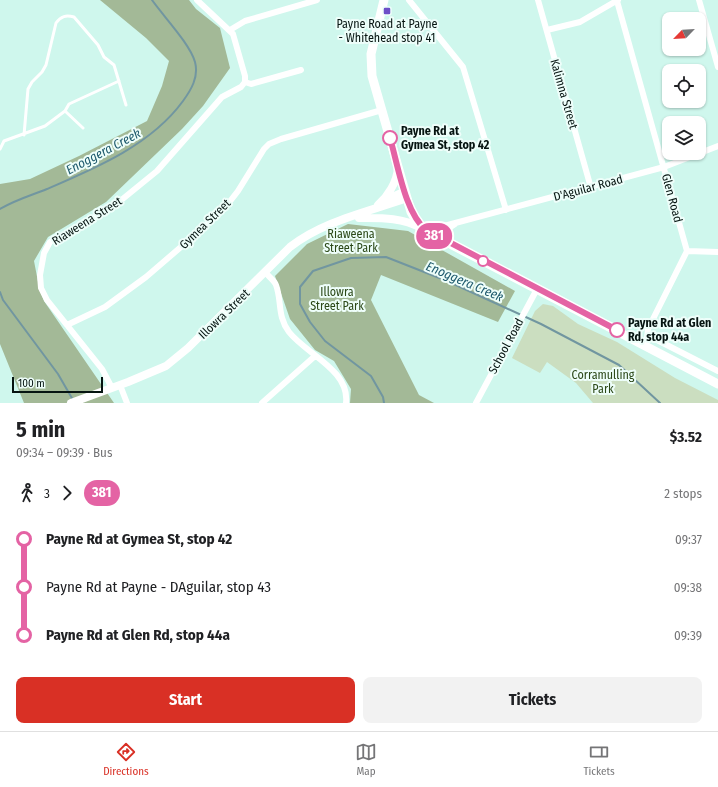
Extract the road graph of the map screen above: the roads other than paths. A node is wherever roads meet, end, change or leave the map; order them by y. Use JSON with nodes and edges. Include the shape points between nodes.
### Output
{"nodes":[{"id":1,"x":197,"y":0,"type":"edge"},
{"id":2,"x":317,"y":0,"type":"edge"},
{"id":3,"x":384,"y":0,"type":"edge"},
{"id":4,"x":409,"y":0,"type":"edge"},
{"id":5,"x":538,"y":0,"type":"edge"},
{"id":6,"x":617,"y":0,"type":"edge"},
{"id":7,"x":699,"y":0,"type":"edge"},
{"id":8,"x":230,"y":30,"type":"junction"},
{"id":9,"x":547,"y":30,"type":"junction"},
{"id":10,"x":718,"y":67,"type":"edge"},
{"id":11,"x":301,"y":70,"type":"dead end"},
{"id":12,"x":119,"y":81,"type":"junction"},
{"id":13,"x":245,"y":82,"type":"junction"},
{"id":14,"x":126,"y":105,"type":"dead end"},
{"id":15,"x":382,"y":110,"type":"junction"},
{"id":16,"x":65,"y":111,"type":"junction"},
{"id":17,"x":83,"y":128,"type":"dead end"},
{"id":18,"x":24,"y":135,"type":"junction"},
{"id":19,"x":0,"y":138,"type":"edge"},
{"id":20,"x":4,"y":141,"type":"junction"},
{"id":21,"x":718,"y":146,"type":"edge"},
{"id":22,"x":0,"y":149,"type":"edge"},
{"id":23,"x":398,"y":166,"type":"junction"},
{"id":24,"x":664,"y":167,"type":"junction"},
{"id":25,"x":591,"y":188,"type":"junction"},
{"id":26,"x":406,"y":194,"type":"junction"},
{"id":27,"x":378,"y":205,"type":"junction"},
{"id":28,"x":506,"y":210,"type":"junction"},
{"id":29,"x":366,"y":212,"type":"junction"},
{"id":30,"x":349,"y":218,"type":"junction"},
{"id":31,"x":456,"y":224,"type":"junction"},
{"id":32,"x":430,"y":233,"type":"junction"},
{"id":33,"x":452,"y":245,"type":"junction"},
{"id":34,"x":687,"y":251,"type":"junction"},
{"id":35,"x":718,"y":252,"type":"edge"},
{"id":36,"x":266,"y":273,"type":"junction"},
{"id":37,"x":537,"y":289,"type":"junction"},
{"id":38,"x":66,"y":325,"type":"junction"},
{"id":39,"x":645,"y":341,"type":"junction"},
{"id":40,"x":315,"y":356,"type":"junction"},
{"id":41,"x":718,"y":371,"type":"edge"},
{"id":42,"x":718,"y":384,"type":"edge"},
{"id":43,"x":120,"y":385,"type":"junction"},
{"id":44,"x":112,"y":388,"type":"junction"},
{"id":45,"x":71,"y":403,"type":"edge"},
{"id":46,"x":127,"y":403,"type":"edge"},
{"id":47,"x":262,"y":403,"type":"edge"},
{"id":48,"x":346,"y":403,"type":"edge"},
{"id":49,"x":476,"y":403,"type":"edge"}],
"edges":[{"from":1,"to":8,"type":"street"},
{"from":2,"to":8,"type":"street","via":[[245,21]]},
{"from":3,"to":15,"type":"main road","via":[[370,65]]},
{"from":4,"to":28,"type":"street","via":[[463,67]]},
{"from":5,"to":9,"type":"street","name":"Kalimna Street"},
{"from":6,"to":9,"type":"street","via":[[580,22]]},
{"from":6,"to":24,"type":"street","name":"Glen Road"},
{"from":7,"to":10,"type":"street"},
{"from":8,"to":13,"type":"street"},
{"from":9,"to":25,"type":"street","name":"Kalimna Street"},
{"from":11,"to":13,"type":"street","via":[[251,84]]},
{"from":12,"to":14,"type":"lane"},
{"from":12,"to":16,"type":"lane","via":[[68,104]]},
{"from":12,"to":18,"type":"lane","via":[[114,65],[74,17],[59,18],[46,65],[28,89]]},
{"from":13,"to":38,"type":"street","name":"Riaweena Street","via":[[241,87],[222,97],[151,176],[114,206],[50,242],[44,253],[40,275],[41,288]]},
{"from":15,"to":23,"type":"main road"},
{"from":15,"to":38,"type":"street","name":"Gymea Street","via":[[269,144],[224,209],[203,228],[146,277],[111,302]]},
{"from":16,"to":17,"type":"lane"},
{"from":16,"to":18,"type":"lane","via":[[45,126]]},
{"from":18,"to":20,"type":"lane"},
{"from":19,"to":20,"type":"lane"},
{"from":20,"to":22,"type":"lane"},
{"from":21,"to":24,"type":"street","name":"D'Aguilar Road"},
{"from":23,"to":26,"type":"main road"},
{"from":23,"to":27,"type":"street","via":[[393,186]]},
{"from":24,"to":25,"type":"street","name":"D'Aguilar Road"},
{"from":24,"to":34,"type":"street","name":"Glen Road"},
{"from":25,"to":28,"type":"street","name":"D'Aguilar Road"},
{"from":26,"to":27,"type":"street","name":"Illowra Street"},
{"from":26,"to":29,"type":"street","name":"Illowra Street"},
{"from":26,"to":32,"type":"main road","via":[[414,218]]},
{"from":27,"to":29,"type":"street","name":"Illowra Street"},
{"from":28,"to":31,"type":"street","name":"D'Aguilar Road"},
{"from":29,"to":30,"type":"street","name":"Illowra Street"},
{"from":30,"to":32,"type":"street","via":[[396,220],[412,223]]},
{"from":30,"to":36,"type":"street","name":"Illowra Street","via":[[303,237]]},
{"from":31,"to":32,"type":"street","name":"D'Aguilar Road","via":[[444,226]]},
{"from":31,"to":33,"type":"street","via":[[447,232]]},
{"from":32,"to":33,"type":"main road"},
{"from":33,"to":37,"type":"main road"},
{"from":34,"to":35,"type":"street"},
{"from":34,"to":39,"type":"street","via":[[648,329]]},
{"from":36,"to":40,"type":"street","via":[[275,283],[282,320],[286,327]]},
{"from":36,"to":43,"type":"street","name":"Illowra Street","via":[[166,366]]},
{"from":37,"to":39,"type":"main road"},
{"from":37,"to":49,"type":"street","name":"School Road"},
{"from":38,"to":44,"type":"street","name":"Riaweena Street","via":[[102,369]]},
{"from":39,"to":41,"type":"street","via":[[657,340]]},
{"from":39,"to":42,"type":"main road"},
{"from":40,"to":47,"type":"street"},
{"from":40,"to":48,"type":"street","via":[[334,370],[347,394]]},
{"from":43,"to":44,"type":"street","name":"Illowra Street"},
{"from":43,"to":46,"type":"street"},
{"from":44,"to":45,"type":"street","name":"Illowra Street"}]}
